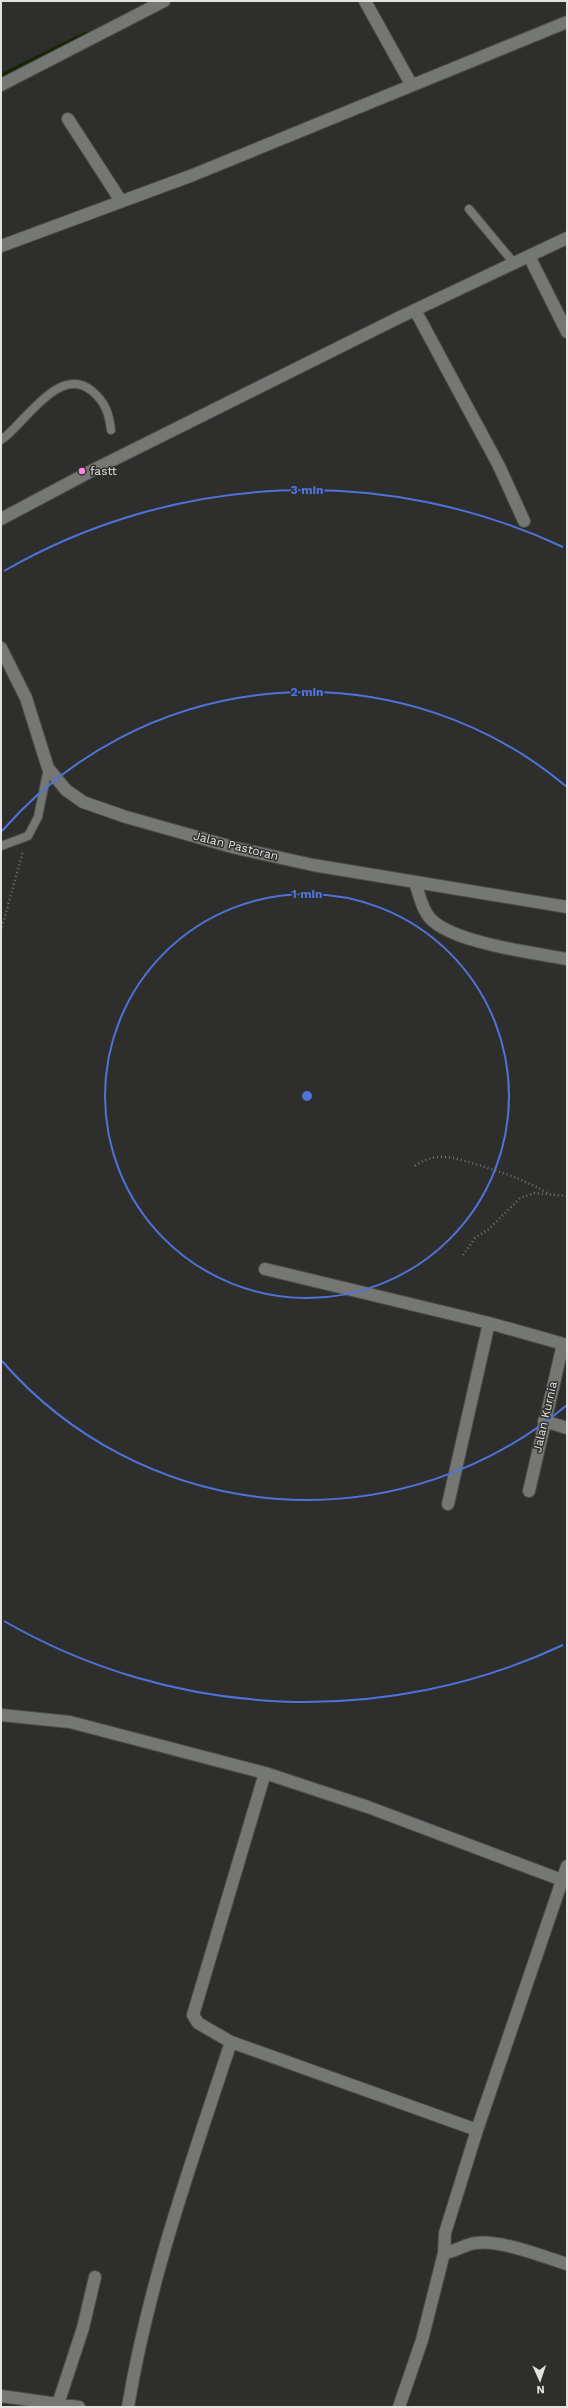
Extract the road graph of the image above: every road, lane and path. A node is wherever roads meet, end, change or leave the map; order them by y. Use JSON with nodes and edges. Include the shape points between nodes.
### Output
{"nodes":[{"id":1,"x":164,"y":1,"type":"edge"},
{"id":2,"x":365,"y":1,"type":"edge"},
{"id":3,"x":567,"y":22,"type":"edge"},
{"id":4,"x":1,"y":84,"type":"edge"},
{"id":5,"x":411,"y":84,"type":"junction"},
{"id":6,"x":68,"y":119,"type":"dead end"},
{"id":7,"x":122,"y":201,"type":"junction"},
{"id":8,"x":469,"y":209,"type":"dead end"},
{"id":9,"x":567,"y":238,"type":"edge"},
{"id":10,"x":1,"y":246,"type":"edge"},
{"id":11,"x":529,"y":256,"type":"junction"},
{"id":12,"x":514,"y":263,"type":"junction"},
{"id":13,"x":415,"y":310,"type":"junction"},
{"id":14,"x":567,"y":332,"type":"edge"},
{"id":15,"x":111,"y":430,"type":"dead end"},
{"id":16,"x":1,"y":440,"type":"edge"},
{"id":17,"x":1,"y":519,"type":"edge"},
{"id":18,"x":524,"y":521,"type":"dead end"},
{"id":19,"x":1,"y":648,"type":"edge"},
{"id":20,"x":48,"y":768,"type":"junction"},
{"id":21,"x":28,"y":836,"type":"junction"},
{"id":22,"x":1,"y":846,"type":"edge"},
{"id":23,"x":415,"y":883,"type":"junction"},
{"id":24,"x":567,"y":907,"type":"edge"},
{"id":25,"x":1,"y":932,"type":"edge"},
{"id":26,"x":567,"y":959,"type":"edge"},
{"id":27,"x":415,"y":1166,"type":"dead end"},
{"id":28,"x":551,"y":1194,"type":"junction"},
{"id":29,"x":567,"y":1196,"type":"edge"},
{"id":30,"x":463,"y":1254,"type":"dead end"},
{"id":31,"x":265,"y":1269,"type":"dead end"},
{"id":32,"x":489,"y":1323,"type":"junction"},
{"id":33,"x":565,"y":1344,"type":"edge"},
{"id":34,"x":544,"y":1421,"type":"junction"},
{"id":35,"x":567,"y":1428,"type":"edge"},
{"id":36,"x":529,"y":1491,"type":"dead end"},
{"id":37,"x":448,"y":1504,"type":"dead end"},
{"id":38,"x":1,"y":1715,"type":"edge"},
{"id":39,"x":265,"y":1773,"type":"junction"},
{"id":40,"x":567,"y":1866,"type":"edge"},
{"id":41,"x":565,"y":1881,"type":"edge"},
{"id":42,"x":232,"y":2042,"type":"junction"},
{"id":43,"x":477,"y":2130,"type":"junction"},
{"id":44,"x":444,"y":2253,"type":"junction"},
{"id":45,"x":567,"y":2264,"type":"edge"},
{"id":46,"x":96,"y":2277,"type":"dead end"},
{"id":47,"x":1,"y":2396,"type":"edge"},
{"id":48,"x":58,"y":2404,"type":"junction"},
{"id":49,"x":79,"y":2407,"type":"edge"},
{"id":50,"x":128,"y":2407,"type":"edge"},
{"id":51,"x":399,"y":2407,"type":"edge"}],
"edges":[{"from":1,"to":4,"type":"street","via":[[120,26]]},
{"from":2,"to":5,"type":"street"},
{"from":3,"to":5,"type":"street"},
{"from":5,"to":7,"type":"street","via":[[264,147]]},
{"from":6,"to":7,"type":"street"},
{"from":7,"to":10,"type":"street"},
{"from":8,"to":12,"type":"lane"},
{"from":9,"to":11,"type":"street"},
{"from":11,"to":12,"type":"street"},
{"from":11,"to":14,"type":"street"},
{"from":12,"to":13,"type":"street"},
{"from":13,"to":17,"type":"street","via":[[95,469]]},
{"from":13,"to":18,"type":"street","via":[[500,466]]},
{"from":15,"to":16,"type":"lane","via":[[103,400],[88,387],[71,384],[50,393]]},
{"from":19,"to":20,"type":"street","name":"Jalan Pastoran","via":[[26,698]]},
{"from":20,"to":21,"type":"lane","via":[[38,817]]},
{"from":20,"to":23,"type":"street","name":"Jalan Pastoran","via":[[66,790],[83,802],[126,817],[236,848]]},
{"from":21,"to":22,"type":"lane"},
{"from":21,"to":25,"type":"path"},
{"from":23,"to":24,"type":"street","name":"Jalan Pastoran"},
{"from":23,"to":26,"type":"street","via":[[427,915],[447,930],[465,939]]},
{"from":27,"to":28,"type":"path","via":[[438,1157],[464,1159],[522,1179]]},
{"from":28,"to":29,"type":"path"},
{"from":28,"to":30,"type":"path","via":[[534,1194],[520,1198],[489,1229],[475,1238]]},
{"from":31,"to":32,"type":"street"},
{"from":32,"to":33,"type":"street"},
{"from":32,"to":37,"type":"street"},
{"from":33,"to":34,"type":"street","name":"Jalan Kurnia"},
{"from":34,"to":35,"type":"street"},
{"from":34,"to":36,"type":"street","name":"Jalan Kurnia"},
{"from":38,"to":39,"type":"street","via":[[70,1722]]},
{"from":39,"to":41,"type":"street","via":[[368,1806]]},
{"from":39,"to":42,"type":"street","via":[[193,2015],[198,2023]]},
{"from":40,"to":41,"type":"street"},
{"from":41,"to":43,"type":"street"},
{"from":42,"to":43,"type":"street"},
{"from":42,"to":50,"type":"street","via":[[166,2237],[142,2330]]},
{"from":43,"to":44,"type":"street","via":[[445,2233]]},
{"from":44,"to":45,"type":"street","via":[[456,2251],[476,2242],[505,2246]]},
{"from":44,"to":51,"type":"street","via":[[422,2340]]},
{"from":46,"to":48,"type":"street","via":[[83,2328]]},
{"from":47,"to":48,"type":"street"},
{"from":48,"to":49,"type":"street"}]}
